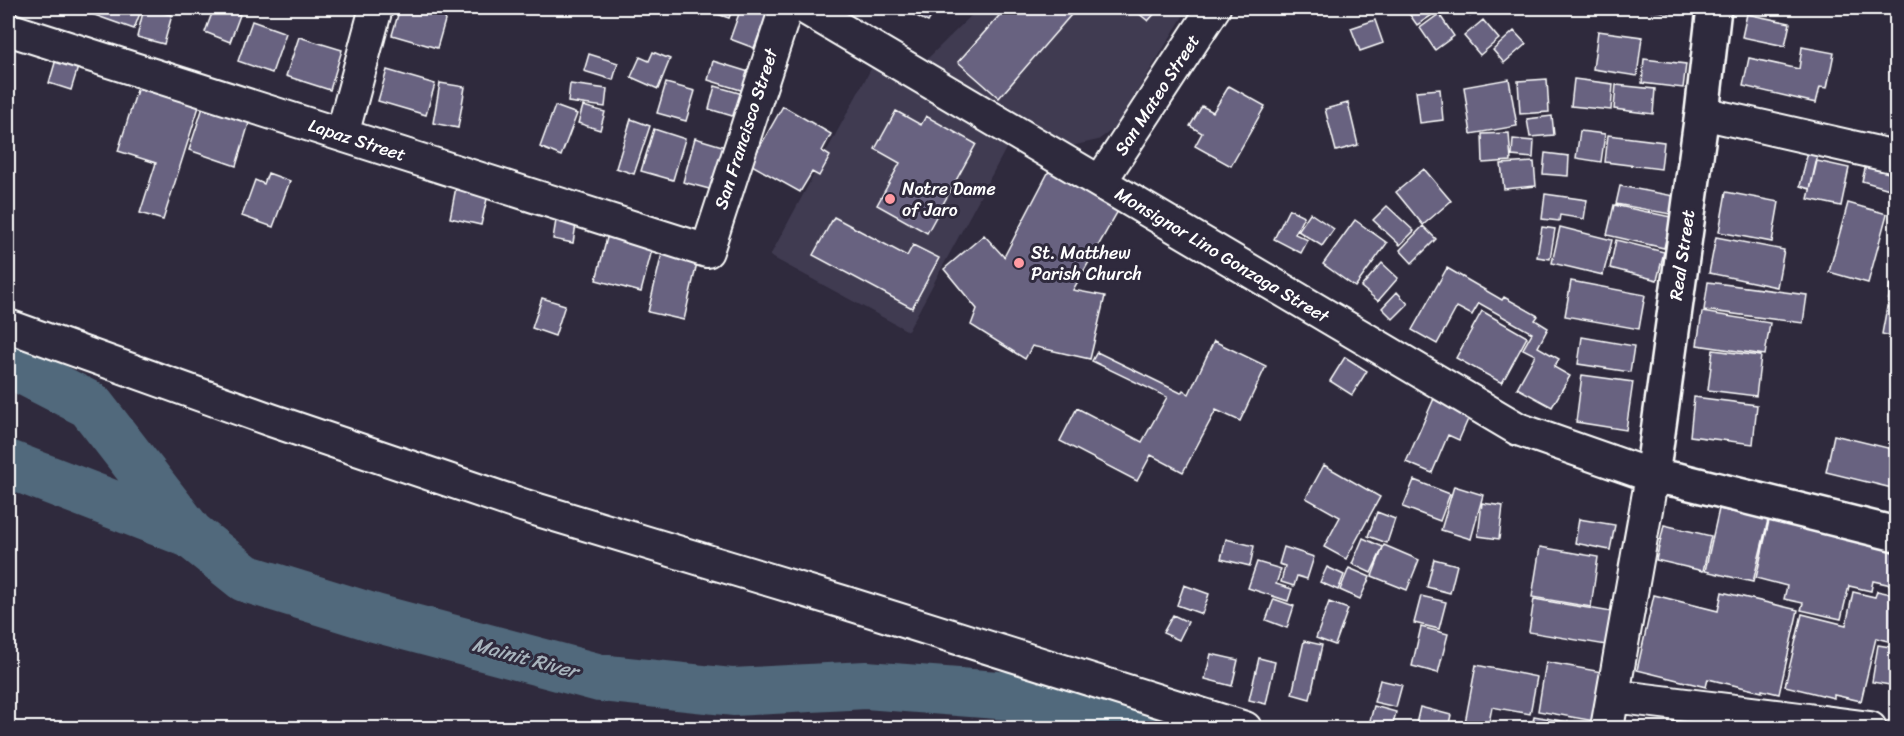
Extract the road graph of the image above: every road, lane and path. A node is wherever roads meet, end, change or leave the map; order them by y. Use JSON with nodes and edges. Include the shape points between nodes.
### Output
{"nodes":[{"id":1,"x":376,"y":8,"type":"edge"},
{"id":2,"x":786,"y":8,"type":"edge"},
{"id":3,"x":805,"y":8,"type":"edge"},
{"id":4,"x":1214,"y":8,"type":"edge"},
{"id":5,"x":1714,"y":8,"type":"edge"},
{"id":6,"x":8,"y":29,"type":"edge"},
{"id":7,"x":1702,"y":113,"type":"junction"},
{"id":8,"x":342,"y":135,"type":"junction"},
{"id":9,"x":1896,"y":157,"type":"edge"},
{"id":10,"x":1100,"y":182,"type":"junction"},
{"id":11,"x":707,"y":251,"type":"joint"},
{"id":12,"x":8,"y":326,"type":"edge"},
{"id":13,"x":1665,"y":478,"type":"junction"},
{"id":14,"x":1896,"y":534,"type":"edge"},
{"id":15,"x":1613,"y":696,"type":"junction"},
{"id":16,"x":1807,"y":724,"type":"edge"},
{"id":17,"x":1245,"y":729,"type":"edge"},
{"id":18,"x":1607,"y":729,"type":"edge"},
{"id":19,"x":1870,"y":729,"type":"edge"}],
"edges":[{"from":1,"to":8,"type":"street"},
{"from":2,"to":11,"type":"street","name":"San Francisco Street"},
{"from":3,"to":10,"type":"street","name":"Monsignor Lino Gonzaga Street"},
{"from":4,"to":10,"type":"street","name":"San Mateo Street"},
{"from":5,"to":7,"type":"main road","name":"Real Street"},
{"from":6,"to":8,"type":"street","name":"Lapaz Street"},
{"from":7,"to":9,"type":"street"},
{"from":7,"to":13,"type":"main road","name":"Real Street"},
{"from":8,"to":11,"type":"street","name":"Lapaz Street"},
{"from":10,"to":13,"type":"street","name":"Monsignor Lino Gonzaga Street","via":[[1518,429]]},
{"from":12,"to":17,"type":"street","via":[[525,506]]},
{"from":13,"to":14,"type":"main road"},
{"from":13,"to":15,"type":"street"},
{"from":15,"to":16,"type":"street"},
{"from":15,"to":18,"type":"street"},
{"from":16,"to":19,"type":"street"}]}
